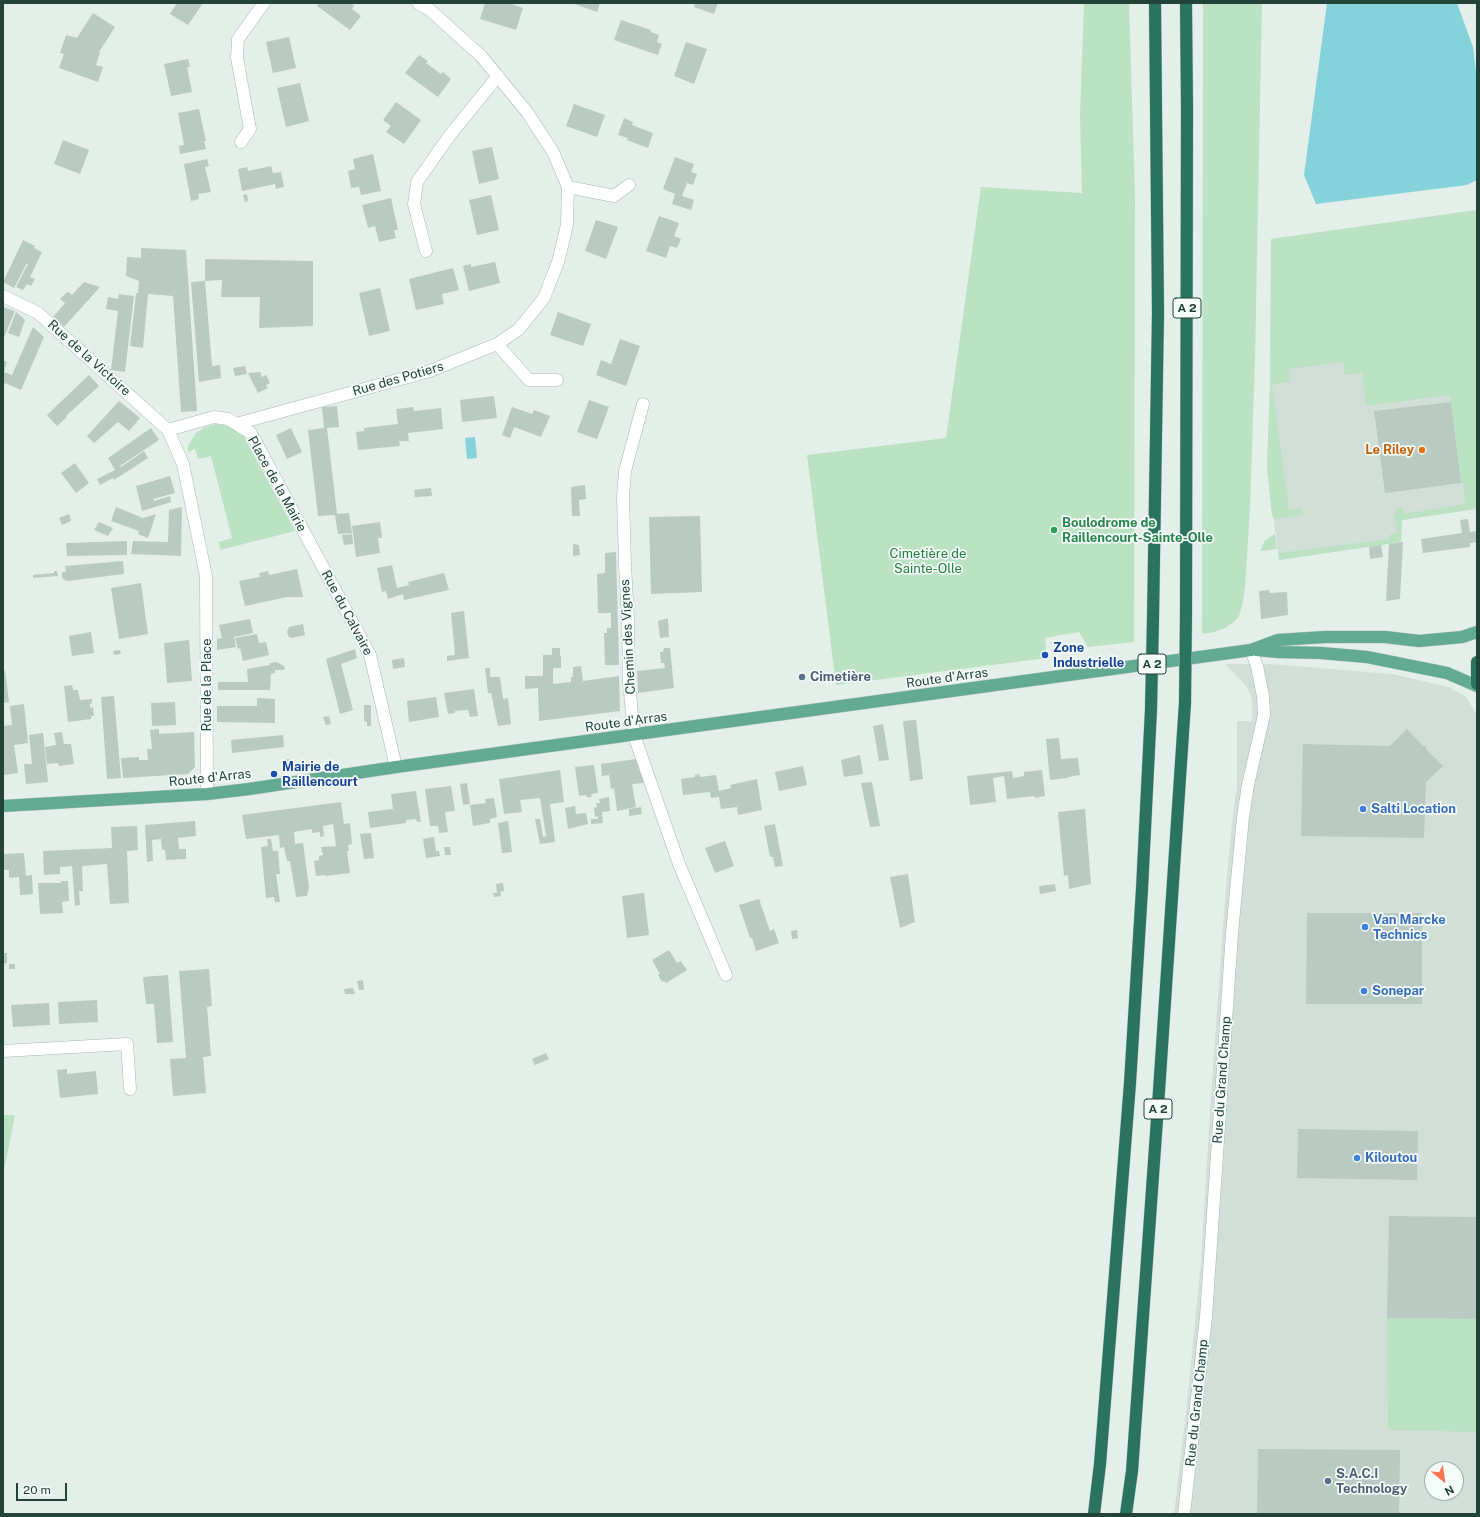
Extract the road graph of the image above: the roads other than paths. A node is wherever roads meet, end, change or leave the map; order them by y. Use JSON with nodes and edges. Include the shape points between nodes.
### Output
{"nodes":[{"id":1,"x":264,"y":3,"type":"edge"},
{"id":2,"x":418,"y":3,"type":"edge"},
{"id":3,"x":1155,"y":3,"type":"edge"},
{"id":4,"x":1186,"y":3,"type":"edge"},
{"id":5,"x":498,"y":76,"type":"junction"},
{"id":6,"x":241,"y":142,"type":"dead end"},
{"id":7,"x":629,"y":185,"type":"dead end"},
{"id":8,"x":568,"y":187,"type":"junction"},
{"id":9,"x":426,"y":251,"type":"dead end"},
{"id":10,"x":3,"y":296,"type":"edge"},
{"id":11,"x":497,"y":344,"type":"junction"},
{"id":12,"x":557,"y":380,"type":"dead end"},
{"id":13,"x":642,"y":404,"type":"dead end"},
{"id":14,"x":236,"y":424,"type":"junction"},
{"id":15,"x":168,"y":430,"type":"junction"},
{"id":16,"x":316,"y":555,"type":"joint"},
{"id":17,"x":1477,"y":632,"type":"edge"},
{"id":18,"x":1251,"y":650,"type":"junction"},
{"id":19,"x":1477,"y":662,"type":"edge"},
{"id":20,"x":1477,"y":685,"type":"edge"},
{"id":21,"x":634,"y":735,"type":"junction"},
{"id":22,"x":396,"y":767,"type":"junction"},
{"id":23,"x":207,"y":794,"type":"junction"},
{"id":24,"x":3,"y":806,"type":"edge"},
{"id":25,"x":726,"y":976,"type":"dead end"},
{"id":26,"x":3,"y":1051,"type":"edge"},
{"id":27,"x":130,"y":1089,"type":"dead end"},
{"id":28,"x":1094,"y":1514,"type":"edge"},
{"id":29,"x":1126,"y":1514,"type":"edge"},
{"id":30,"x":1184,"y":1514,"type":"edge"}],
"edges":[{"from":1,"to":6,"type":"street","via":[[238,40],[237,58],[250,129]]},
{"from":2,"to":5,"type":"street","name":"Rue des Potiers","via":[[430,10],[481,56]]},
{"from":3,"to":28,"type":"highway","number":"A 2","bridge":true,"via":[[1158,313],[1150,709],[1130,1083],[1101,1456]]},
{"from":4,"to":29,"type":"highway","number":"A 2","bridge":true,"via":[[1185,703],[1156,1147],[1132,1471]]},
{"from":5,"to":8,"type":"street","name":"Rue des Potiers","via":[[527,112],[553,152]]},
{"from":5,"to":9,"type":"street","via":[[450,135],[417,182],[414,204]]},
{"from":7,"to":8,"type":"street","via":[[614,196]]},
{"from":8,"to":11,"type":"street","name":"Rue des Potiers","via":[[567,225],[558,262],[544,298],[518,330]]},
{"from":10,"to":15,"type":"street","name":"Rue de la Victoire","via":[[38,313]]},
{"from":11,"to":12,"type":"street","via":[[529,380]]},
{"from":11,"to":14,"type":"street","name":"Rue des Potiers","via":[[430,371]]},
{"from":13,"to":21,"type":"street","name":"Chemin des Vignes","via":[[625,471],[623,497],[629,682]]},
{"from":14,"to":15,"type":"street","name":"Place de la Mairie","via":[[228,419],[214,417]]},
{"from":14,"to":16,"type":"street","name":"Place de la Mairie","via":[[251,433]]},
{"from":15,"to":23,"type":"street","name":"Rue de la Place","via":[[183,464],[206,576]]},
{"from":16,"to":22,"type":"street","name":"Rue du Calvaire","via":[[370,655]]},
{"from":17,"to":18,"type":"main road","via":[[1462,637],[1419,641],[1385,637],[1278,640]]},
{"from":18,"to":20,"type":"main road","via":[[1367,657],[1447,674]]},
{"from":18,"to":21,"type":"main road","name":"Route d'Arras"},
{"from":18,"to":30,"type":"street","name":"Rue du Grand Champ","via":[[1257,666],[1264,714],[1248,785],[1242,830],[1232,933],[1206,1317]]},
{"from":19,"to":20,"type":"highway"},
{"from":21,"to":22,"type":"main road","name":"Route d'Arras"},
{"from":21,"to":25,"type":"street","name":"Chemin des Vignes","via":[[679,864]]},
{"from":22,"to":23,"type":"main road","name":"Route d'Arras"},
{"from":23,"to":24,"type":"main road","name":"Route d'Arras"},
{"from":26,"to":27,"type":"street","via":[[127,1044]]}]}
